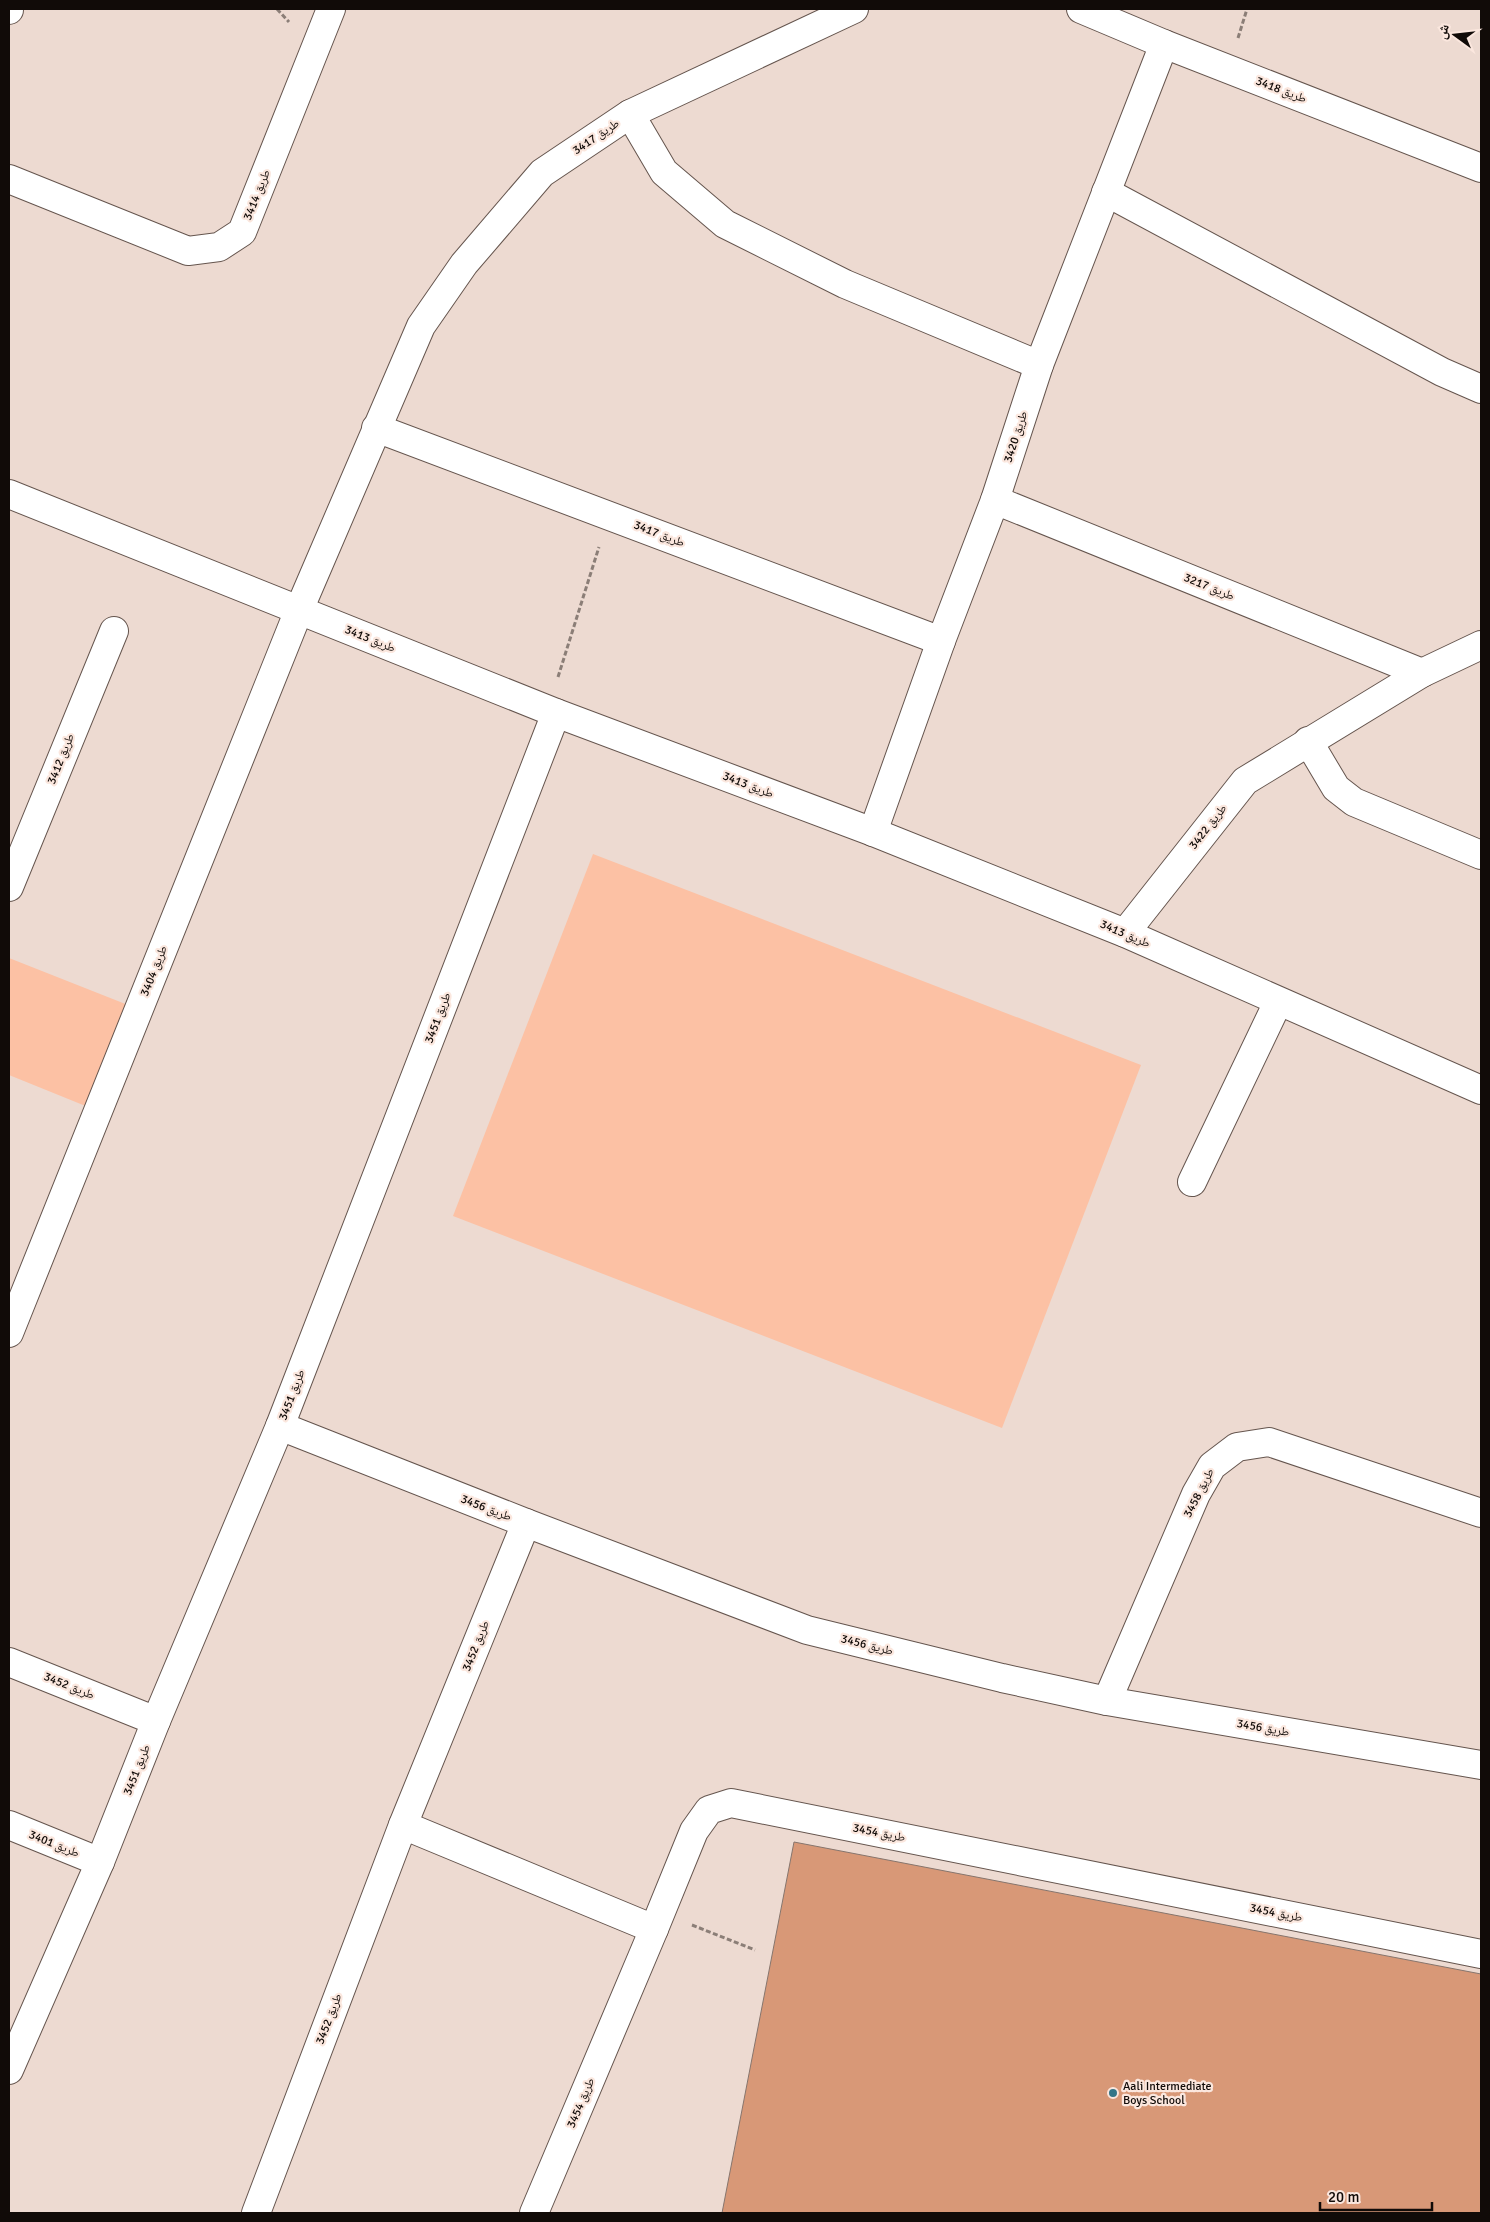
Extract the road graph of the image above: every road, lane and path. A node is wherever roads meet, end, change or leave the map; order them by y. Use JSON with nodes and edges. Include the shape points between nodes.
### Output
{"nodes":[{"id":1,"x":332,"y":9,"type":"edge"},
{"id":2,"x":1081,"y":9,"type":"edge"},
{"id":3,"x":849,"y":10,"type":"edge"},
{"id":4,"x":1164,"y":44,"type":"junction"},
{"id":5,"x":630,"y":114,"type":"junction"},
{"id":6,"x":1481,"y":168,"type":"edge"},
{"id":7,"x":9,"y":179,"type":"edge"},
{"id":8,"x":1106,"y":192,"type":"junction"},
{"id":9,"x":1039,"y":365,"type":"junction"},
{"id":10,"x":1481,"y":390,"type":"edge"},
{"id":11,"x":376,"y":428,"type":"junction"},
{"id":12,"x":9,"y":494,"type":"edge"},
{"id":13,"x":995,"y":500,"type":"junction"},
{"id":14,"x":609,"y":516,"type":"junction"},
{"id":15,"x":298,"y":610,"type":"junction"},
{"id":16,"x":114,"y":631,"type":"dead end"},
{"id":17,"x":942,"y":641,"type":"junction"},
{"id":18,"x":1481,"y":645,"type":"edge"},
{"id":19,"x":1422,"y":673,"type":"junction"},
{"id":20,"x":552,"y":711,"type":"junction"},
{"id":21,"x":1308,"y":741,"type":"junction"},
{"id":22,"x":873,"y":832,"type":"junction"},
{"id":23,"x":1481,"y":855,"type":"edge"},
{"id":24,"x":9,"y":887,"type":"edge"},
{"id":25,"x":1125,"y":933,"type":"junction"},
{"id":26,"x":1278,"y":1002,"type":"junction"},
{"id":27,"x":1481,"y":1090,"type":"edge"},
{"id":28,"x":1192,"y":1182,"type":"dead end"},
{"id":29,"x":9,"y":1332,"type":"edge"},
{"id":30,"x":280,"y":1426,"type":"junction"},
{"id":31,"x":1481,"y":1513,"type":"edge"},
{"id":32,"x":526,"y":1523,"type":"junction"},
{"id":33,"x":9,"y":1662,"type":"edge"},
{"id":34,"x":1107,"y":1701,"type":"junction"},
{"id":35,"x":156,"y":1721,"type":"junction"},
{"id":36,"x":1481,"y":1765,"type":"edge"},
{"id":37,"x":9,"y":1825,"type":"edge"},
{"id":38,"x":403,"y":1825,"type":"junction"},
{"id":39,"x":100,"y":1862,"type":"junction"},
{"id":40,"x":658,"y":1921,"type":"junction"},
{"id":41,"x":755,"y":1950,"type":"dead end"},
{"id":42,"x":1481,"y":1954,"type":"edge"},
{"id":43,"x":9,"y":2070,"type":"edge"},
{"id":44,"x":256,"y":2213,"type":"edge"},
{"id":45,"x":534,"y":2213,"type":"edge"}],
"edges":[{"from":1,"to":7,"type":"street","name":"طريق 3414","via":[[242,232],[219,246],[188,250]]},
{"from":2,"to":4,"type":"street","name":"طريق 3418"},
{"from":3,"to":5,"type":"street","name":"طريق 3417"},
{"from":4,"to":6,"type":"street","name":"طريق 3418"},
{"from":4,"to":8,"type":"street","name":"طريق 3420"},
{"from":5,"to":9,"type":"street","name":"طريق 3417","via":[[664,172],[725,224],[845,284]]},
{"from":5,"to":11,"type":"street","name":"طريق 3417","via":[[542,173],[464,264],[421,326]]},
{"from":8,"to":9,"type":"street","name":"طريق 3420"},
{"from":8,"to":10,"type":"street"},
{"from":9,"to":13,"type":"street","name":"طريق 3420"},
{"from":11,"to":14,"type":"street","name":"طريق 3417"},
{"from":11,"to":15,"type":"street","name":"طريق 3417"},
{"from":12,"to":15,"type":"street","name":"طريق 3413"},
{"from":13,"to":17,"type":"street","name":"طريق 3420"},
{"from":13,"to":19,"type":"street","name":"طريق 3217"},
{"from":14,"to":17,"type":"street","name":"طريق 3417"},
{"from":14,"to":20,"type":"path"},
{"from":15,"to":20,"type":"street","name":"طريق 3413"},
{"from":15,"to":29,"type":"street","name":"طريق 3404"},
{"from":16,"to":24,"type":"street","name":"طريق 3412"},
{"from":17,"to":22,"type":"street","name":"طريق 3420"},
{"from":18,"to":19,"type":"street","name":"طريق 3422"},
{"from":19,"to":21,"type":"street","name":"طريق 3422"},
{"from":20,"to":22,"type":"street","name":"طريق 3413"},
{"from":20,"to":30,"type":"street","name":"طريق 3451"},
{"from":21,"to":23,"type":"street","via":[[1336,788],[1354,802]]},
{"from":21,"to":25,"type":"street","name":"طريق 3422","via":[[1244,781]]},
{"from":22,"to":25,"type":"street","name":"طريق 3413"},
{"from":25,"to":26,"type":"street","name":"طريق 3413"},
{"from":26,"to":27,"type":"street","name":"طريق 3413"},
{"from":26,"to":28,"type":"street"},
{"from":30,"to":32,"type":"street","name":"طريق 3456"},
{"from":30,"to":35,"type":"street","name":"طريق 3451"},
{"from":31,"to":34,"type":"street","name":"طريق 3458","via":[[1269,1442],[1238,1447],[1212,1466],[1196,1494]]},
{"from":32,"to":34,"type":"street","name":"طريق 3456","via":[[806,1630]]},
{"from":32,"to":38,"type":"street","name":"طريق 3452"},
{"from":33,"to":35,"type":"street","name":"طريق 3452"},
{"from":34,"to":36,"type":"street","name":"طريق 3456"},
{"from":35,"to":39,"type":"street","name":"طريق 3451"},
{"from":37,"to":39,"type":"street","name":"طريق 3401"},
{"from":38,"to":40,"type":"street"},
{"from":38,"to":44,"type":"street","name":"طريق 3452"},
{"from":39,"to":43,"type":"street","name":"طريق 3451"},
{"from":40,"to":41,"type":"path"},
{"from":40,"to":42,"type":"street","name":"طريق 3454","via":[[694,1831],[709,1810],[730,1802]]},
{"from":40,"to":45,"type":"street","name":"طريق 3454"}]}
